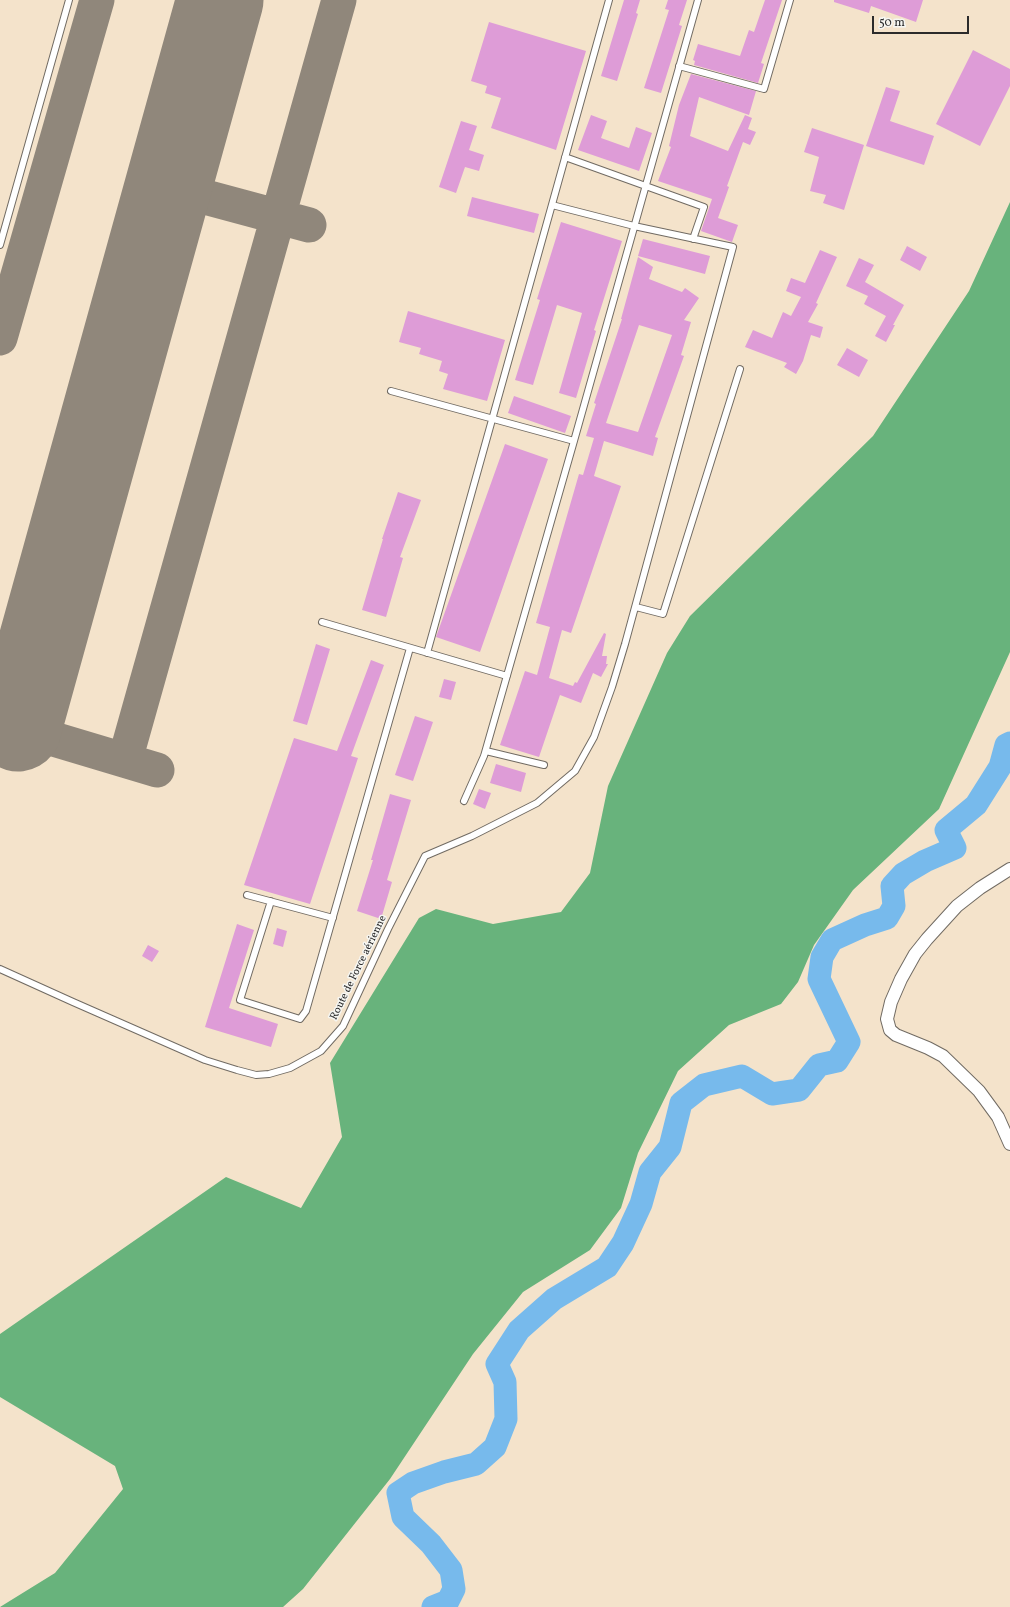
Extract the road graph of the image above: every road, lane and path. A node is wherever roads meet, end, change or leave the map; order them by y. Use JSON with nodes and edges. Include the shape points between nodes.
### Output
{"nodes":[{"id":1,"x":69,"y":0,"type":"edge"},
{"id":2,"x":609,"y":0,"type":"edge"},
{"id":3,"x":698,"y":0,"type":"edge"},
{"id":4,"x":790,"y":0,"type":"edge"},
{"id":5,"x":679,"y":66,"type":"junction"},
{"id":6,"x":565,"y":157,"type":"junction"},
{"id":7,"x":645,"y":185,"type":"junction"},
{"id":8,"x":552,"y":205,"type":"junction"},
{"id":9,"x":634,"y":226,"type":"junction"},
{"id":10,"x":693,"y":239,"type":"junction"},
{"id":11,"x":0,"y":245,"type":"edge"},
{"id":12,"x":740,"y":369,"type":"dead end"},
{"id":13,"x":391,"y":390,"type":"dead end"},
{"id":14,"x":492,"y":419,"type":"junction"},
{"id":15,"x":574,"y":441,"type":"junction"},
{"id":16,"x":636,"y":606,"type":"junction"},
{"id":17,"x":322,"y":622,"type":"dead end"},
{"id":18,"x":410,"y":648,"type":"junction"},
{"id":19,"x":427,"y":653,"type":"junction"},
{"id":20,"x":507,"y":676,"type":"junction"},
{"id":21,"x":486,"y":751,"type":"junction"},
{"id":22,"x":544,"y":765,"type":"dead end"},
{"id":23,"x":464,"y":801,"type":"dead end"},
{"id":24,"x":1010,"y":869,"type":"edge"},
{"id":25,"x":247,"y":895,"type":"dead end"},
{"id":26,"x":271,"y":901,"type":"junction"},
{"id":27,"x":333,"y":918,"type":"junction"},
{"id":28,"x":0,"y":968,"type":"edge"},
{"id":29,"x":1010,"y":1144,"type":"edge"}],
"edges":[{"from":1,"to":11,"type":"lane"},
{"from":2,"to":6,"type":"lane"},
{"from":3,"to":5,"type":"lane"},
{"from":4,"to":5,"type":"lane","via":[[764,89]]},
{"from":5,"to":7,"type":"lane"},
{"from":6,"to":7,"type":"lane"},
{"from":6,"to":8,"type":"lane"},
{"from":7,"to":9,"type":"lane"},
{"from":7,"to":10,"type":"lane","via":[[704,207]]},
{"from":8,"to":9,"type":"lane"},
{"from":8,"to":14,"type":"lane"},
{"from":9,"to":10,"type":"lane"},
{"from":9,"to":15,"type":"lane"},
{"from":10,"to":16,"type":"lane","name":"Route de Force aérienne","via":[[733,247]]},
{"from":12,"to":16,"type":"lane","via":[[664,614]]},
{"from":13,"to":14,"type":"lane"},
{"from":14,"to":15,"type":"lane"},
{"from":14,"to":19,"type":"lane"},
{"from":15,"to":20,"type":"lane"},
{"from":16,"to":28,"type":"lane","name":"Route de Force aérienne","via":[[594,737],[575,771],[537,803],[472,836],[425,856],[343,1026],[321,1051],[290,1068],[269,1074],[256,1075],[236,1070],[205,1060]]},
{"from":17,"to":18,"type":"lane"},
{"from":18,"to":19,"type":"lane"},
{"from":18,"to":27,"type":"lane"},
{"from":19,"to":20,"type":"lane"},
{"from":20,"to":21,"type":"lane"},
{"from":21,"to":22,"type":"lane"},
{"from":21,"to":23,"type":"lane"},
{"from":24,"to":29,"type":"street","via":[[957,906],[927,939],[901,979],[887,1019],[890,1030],[896,1035],[943,1056],[979,1091],[998,1117]]},
{"from":25,"to":26,"type":"lane"},
{"from":26,"to":27,"type":"lane"},
{"from":26,"to":27,"type":"lane","via":[[240,1000],[300,1019],[306,1011]]}]}
